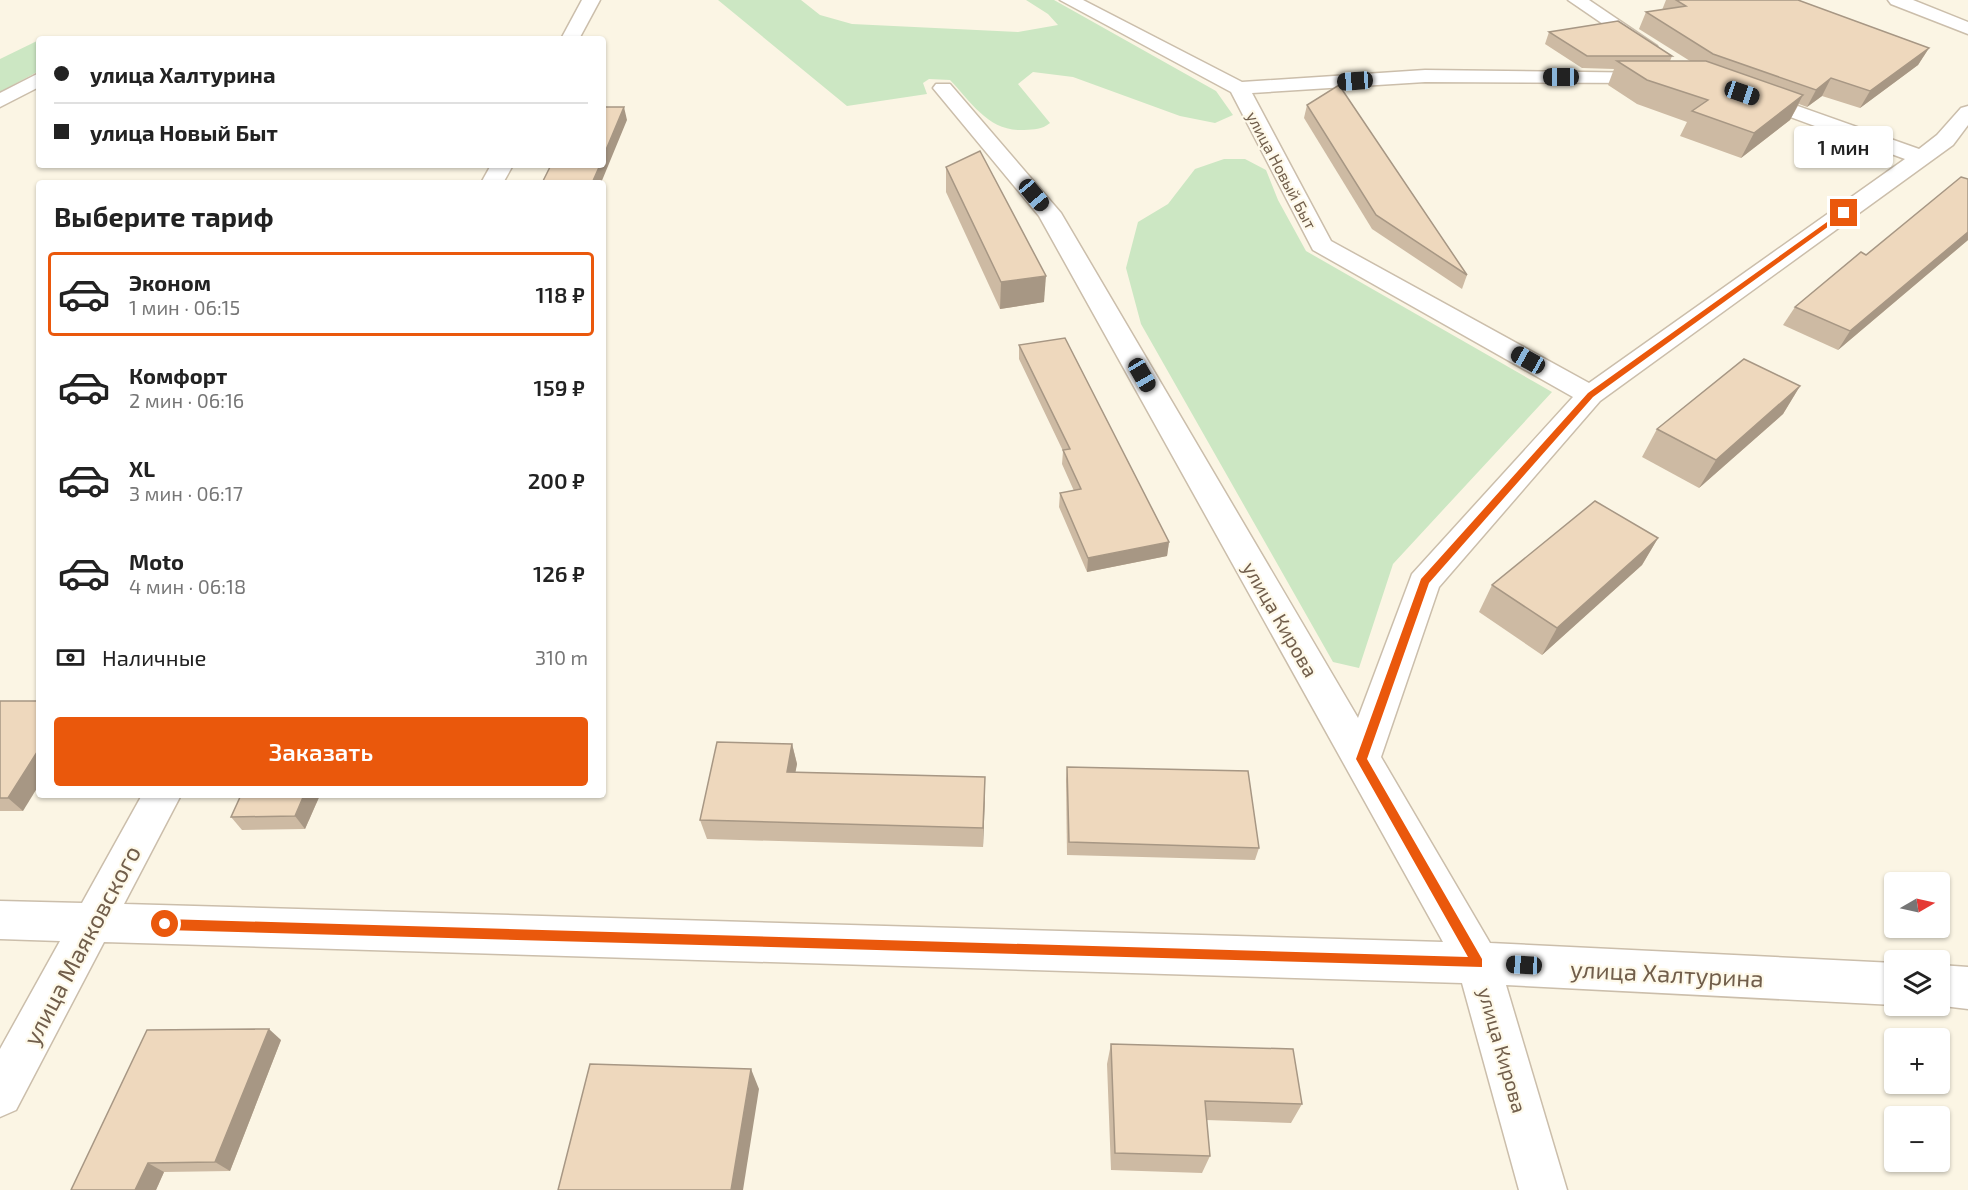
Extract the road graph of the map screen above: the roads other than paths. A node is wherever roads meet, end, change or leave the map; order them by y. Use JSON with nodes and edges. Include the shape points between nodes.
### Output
{"nodes":[{"id":1,"x":591,"y":0,"type":"edge"},
{"id":2,"x":1069,"y":0,"type":"edge"},
{"id":3,"x":1576,"y":0,"type":"edge"},
{"id":4,"x":1898,"y":0,"type":"edge"},
{"id":5,"x":1968,"y":28,"type":"edge"},
{"id":6,"x":572,"y":36,"type":"edge"},
{"id":7,"x":1666,"y":58,"type":"edge"},
{"id":8,"x":1673,"y":77,"type":"edge"},
{"id":9,"x":36,"y":81,"type":"edge"},
{"id":10,"x":943,"y":88,"type":"dead end"},
{"id":11,"x":1239,"y":88,"type":"junction"},
{"id":12,"x":1730,"y":89,"type":"edge"},
{"id":13,"x":0,"y":101,"type":"edge"},
{"id":14,"x":1968,"y":112,"type":"edge"},
{"id":15,"x":1957,"y":144,"type":"edge"},
{"id":16,"x":1922,"y":157,"type":"junction"},
{"id":17,"x":1590,"y":395,"type":"junction"},
{"id":18,"x":1361,"y":759,"type":"junction"},
{"id":19,"x":160,"y":798,"type":"edge"},
{"id":20,"x":0,"y":920,"type":"edge"},
{"id":21,"x":93,"y":922,"type":"junction"},
{"id":22,"x":1478,"y":963,"type":"junction"},
{"id":23,"x":1884,"y":983,"type":"edge"},
{"id":24,"x":1950,"y":987,"type":"edge"},
{"id":25,"x":1968,"y":988,"type":"edge"},
{"id":26,"x":0,"y":1094,"type":"edge"},
{"id":27,"x":1543,"y":1190,"type":"edge"}],
"edges":[{"from":1,"to":6,"type":"street"},
{"from":2,"to":11,"type":"street","name":"улица Новый Быт"},
{"from":3,"to":7,"type":"street"},
{"from":4,"to":5,"type":"street"},
{"from":8,"to":11,"type":"street","via":[[1425,76]]},
{"from":9,"to":13,"type":"street"},
{"from":10,"to":18,"type":"street","name":"улица Кирова","via":[[1049,213]]},
{"from":11,"to":17,"type":"street","name":"улица Новый Быт","via":[[1321,245]]},
{"from":12,"to":16,"type":"street"},
{"from":14,"to":15,"type":"street"},
{"from":15,"to":16,"type":"street"},
{"from":16,"to":17,"type":"street"},
{"from":17,"to":18,"type":"street","via":[[1424,582]]},
{"from":18,"to":22,"type":"street","name":"улица Кирова"},
{"from":19,"to":21,"type":"street","name":"улица Маяковского"},
{"from":20,"to":21,"type":"street","name":"улица Халтурина"},
{"from":21,"to":22,"type":"street","name":"улица Халтурина"},
{"from":21,"to":26,"type":"street","name":"улица Маяковского"},
{"from":22,"to":23,"type":"street","name":"улица Халтурина"},
{"from":22,"to":27,"type":"street","name":"улица Кирова"},
{"from":24,"to":25,"type":"street"}]}
